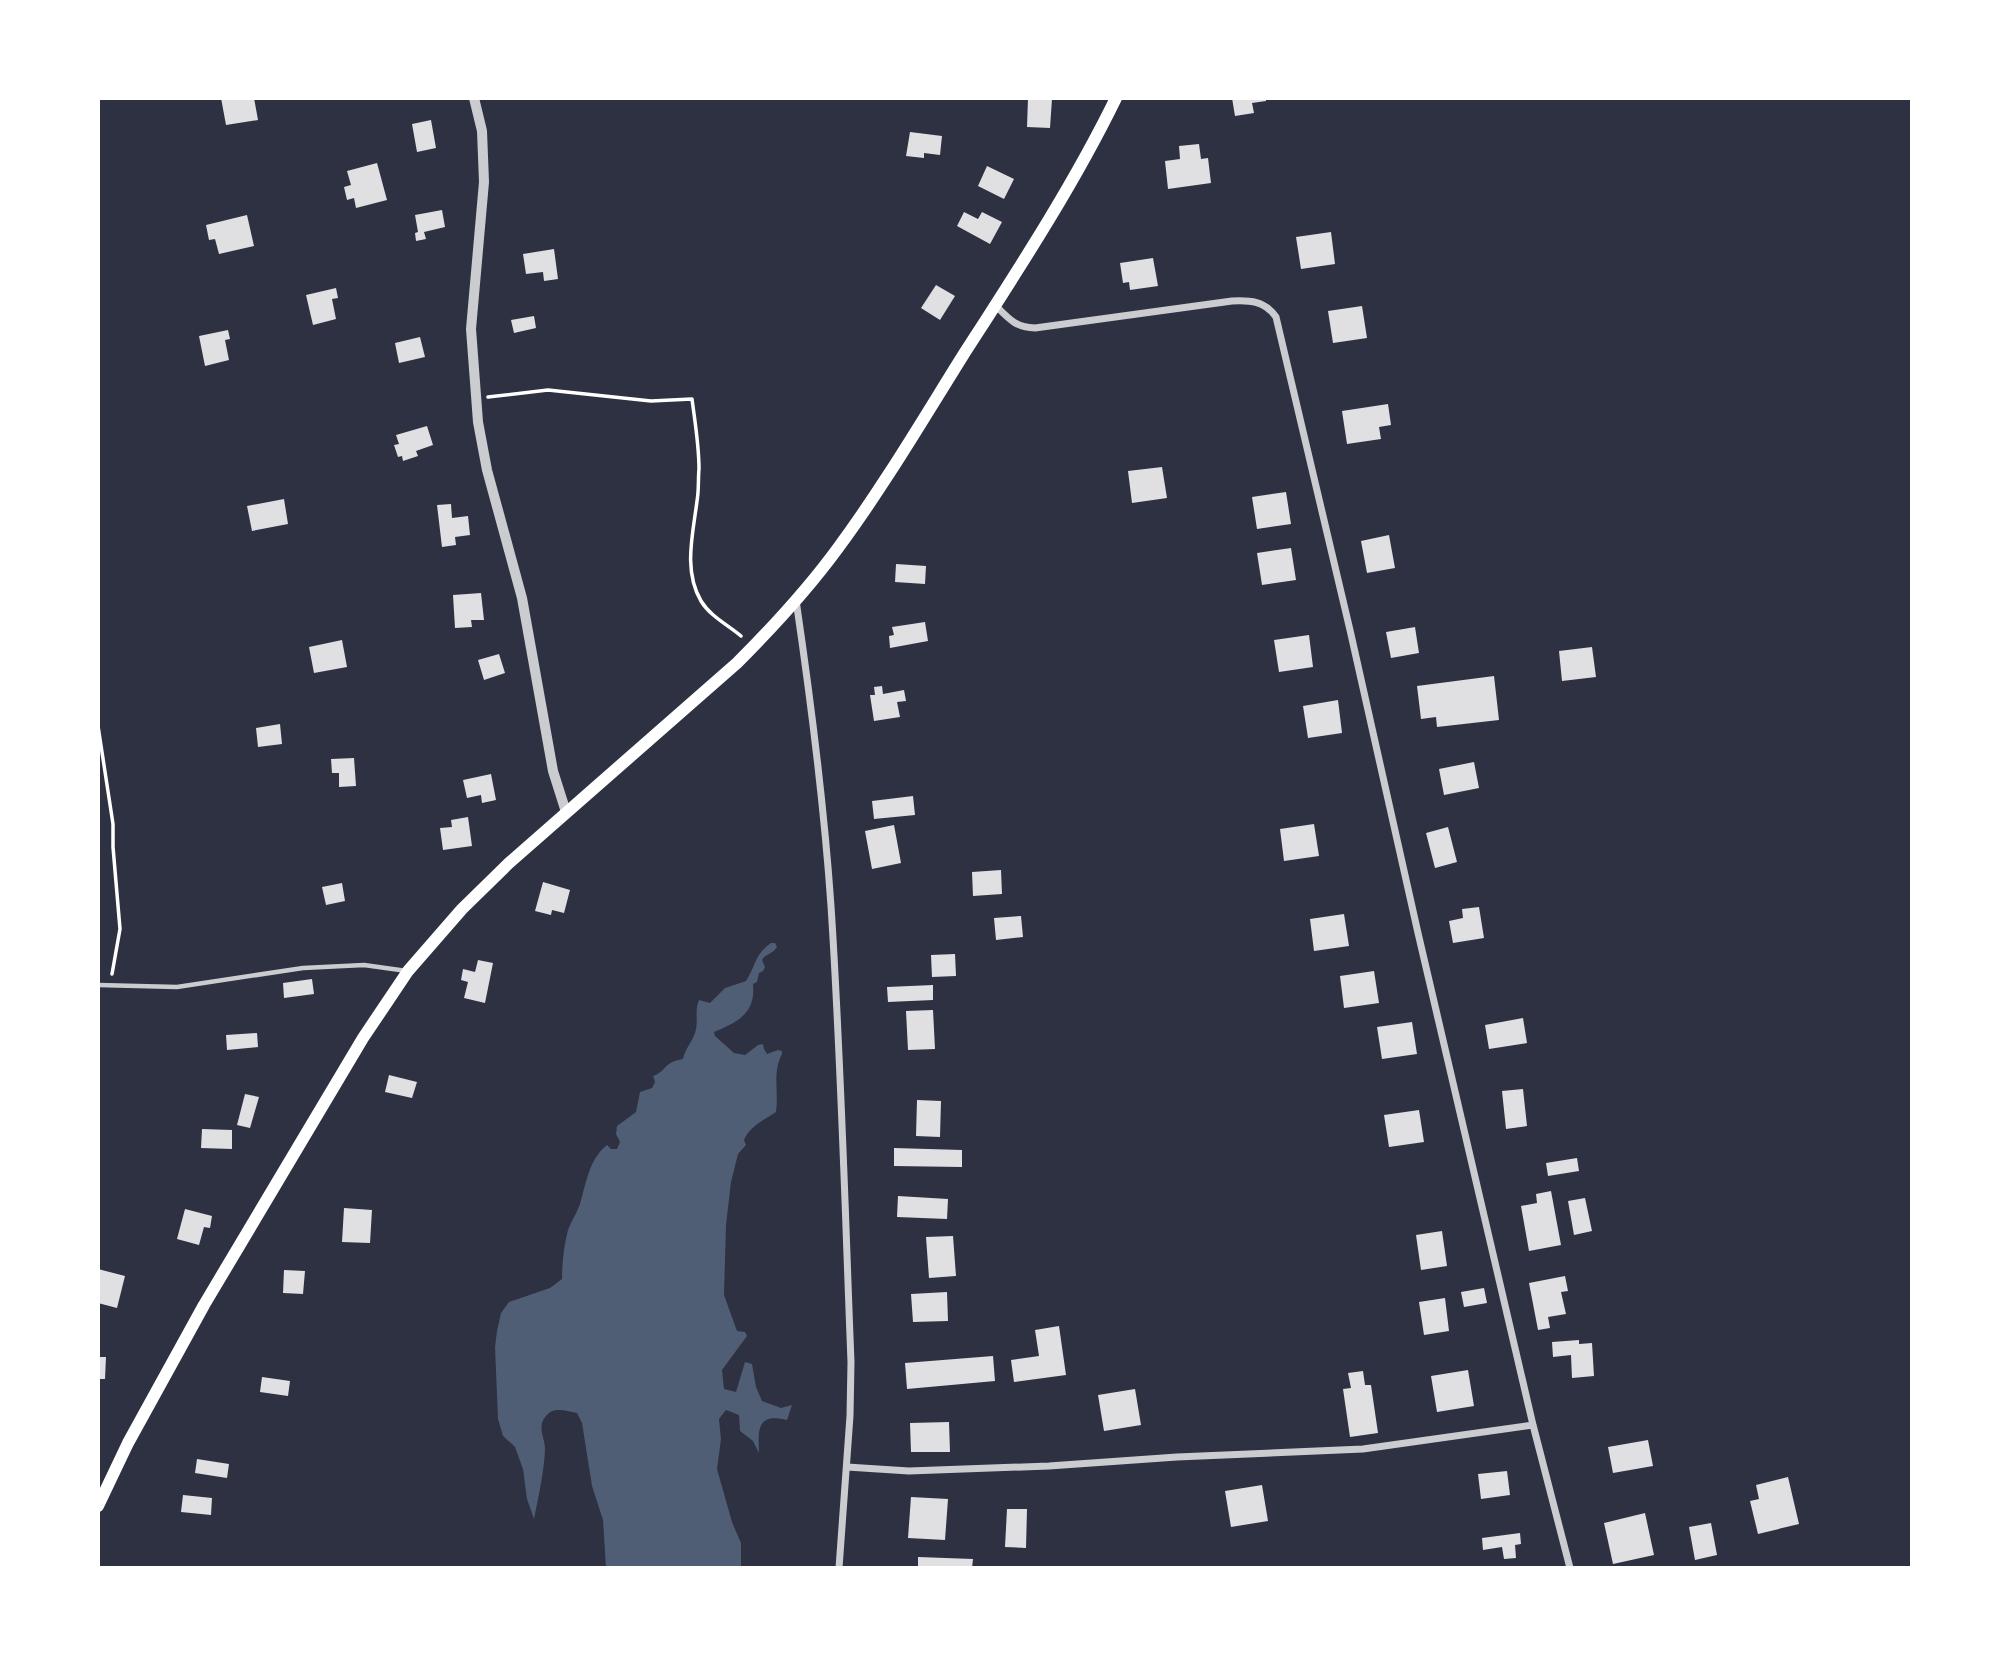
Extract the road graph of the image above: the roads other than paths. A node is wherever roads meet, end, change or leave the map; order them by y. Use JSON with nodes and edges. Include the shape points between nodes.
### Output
{"nodes":[{"id":1,"x":474,"y":98,"type":"edge"},
{"id":2,"x":1115,"y":98,"type":"edge"},
{"id":3,"x":995,"y":305,"type":"junction"},
{"id":4,"x":796,"y":600,"type":"junction"},
{"id":5,"x":566,"y":811,"type":"junction"},
{"id":6,"x":408,"y":971,"type":"junction"},
{"id":7,"x":98,"y":985,"type":"edge"},
{"id":8,"x":1533,"y":1425,"type":"junction"},
{"id":9,"x":847,"y":1467,"type":"junction"},
{"id":10,"x":98,"y":1506,"type":"edge"},
{"id":11,"x":839,"y":1568,"type":"edge"},
{"id":12,"x":1570,"y":1568,"type":"edge"}],
"edges":[{"from":1,"to":5,"type":"street","via":[[482,131],[484,182],[471,329],[478,422],[522,598],[554,771]]},
{"from":2,"to":3,"type":"main road","via":[[1091,148]]},
{"from":3,"to":4,"type":"main road","via":[[880,488]]},
{"from":3,"to":8,"type":"street","via":[[1022,327],[1035,328],[1232,301],[1263,304],[1276,317]]},
{"from":4,"to":5,"type":"main road","via":[[752,648]]},
{"from":4,"to":9,"type":"street","via":[[831,904],[851,1362]]},
{"from":5,"to":6,"type":"main road","via":[[461,909]]},
{"from":6,"to":7,"type":"lane","via":[[364,965],[303,968],[177,987]]},
{"from":6,"to":10,"type":"main road","via":[[251,1224],[165,1374]]},
{"from":8,"to":9,"type":"street","via":[[1363,1449],[909,1471]]},
{"from":8,"to":12,"type":"street"},
{"from":9,"to":11,"type":"street"}]}
